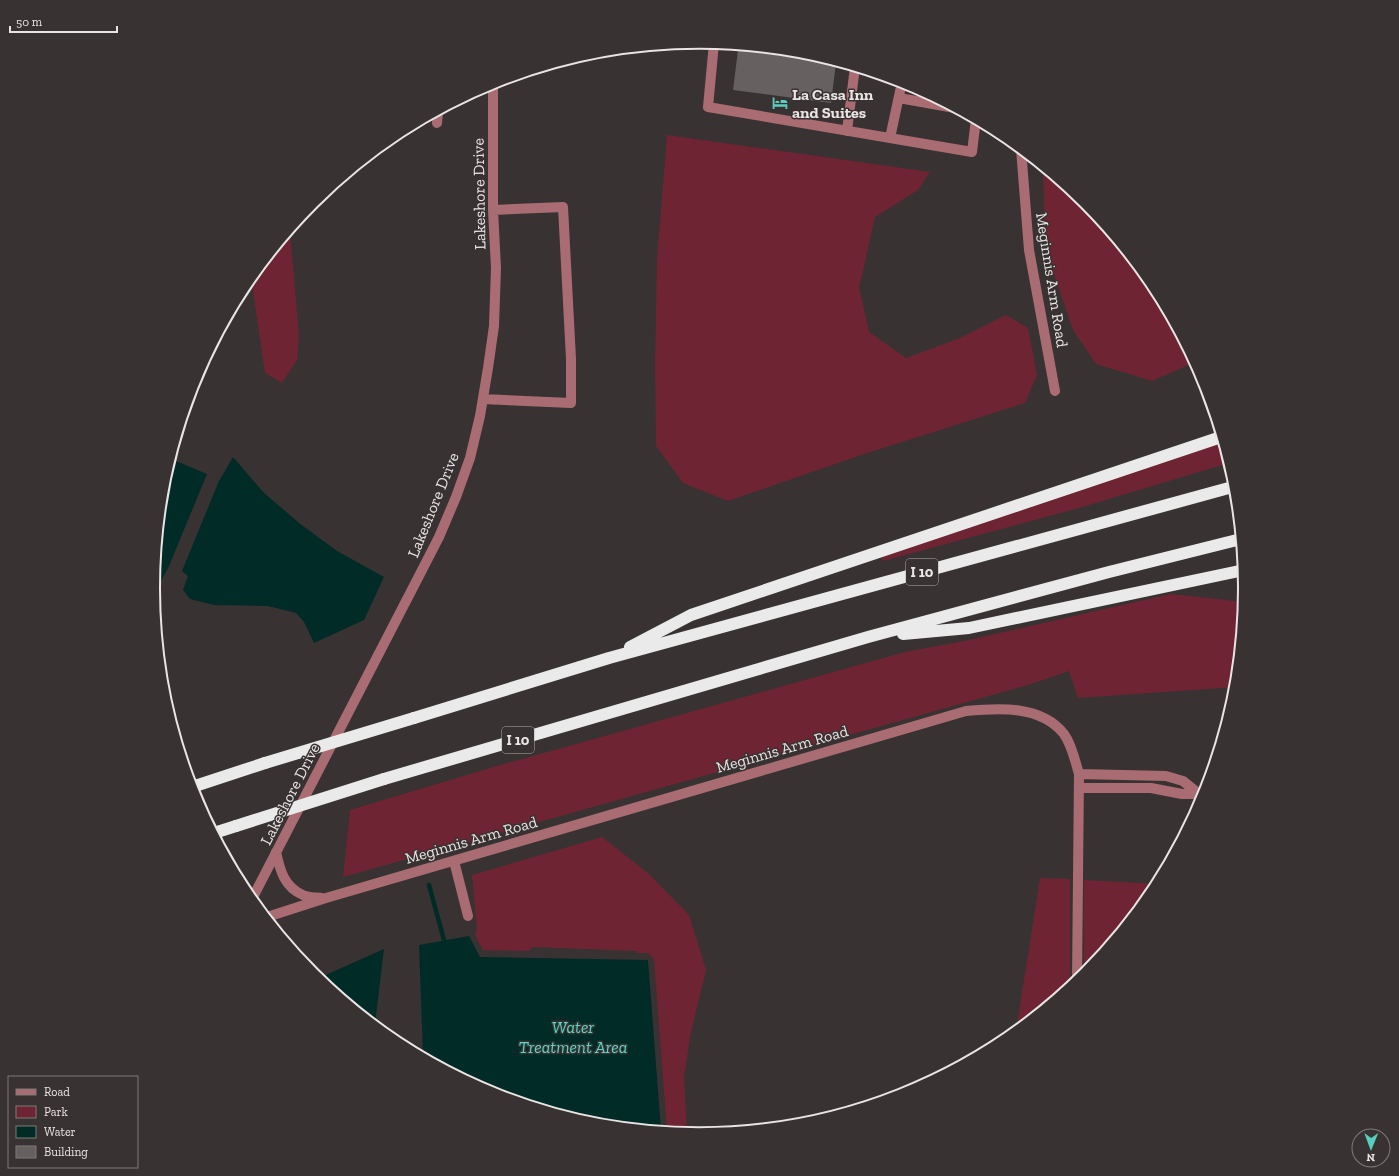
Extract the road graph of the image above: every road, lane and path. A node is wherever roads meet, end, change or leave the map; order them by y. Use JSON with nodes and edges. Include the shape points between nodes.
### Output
{"nodes":[{"id":1,"x":713,"y":49,"type":"edge"},
{"id":2,"x":854,"y":72,"type":"edge"},
{"id":3,"x":901,"y":88,"type":"edge"},
{"id":4,"x":493,"y":90,"type":"edge"},
{"id":5,"x":899,"y":98,"type":"junction"},
{"id":6,"x":938,"y":105,"type":"edge"},
{"id":7,"x":438,"y":117,"type":"edge"},
{"id":8,"x":437,"y":124,"type":"dead end"},
{"id":9,"x":975,"y":125,"type":"edge"},
{"id":10,"x":847,"y":131,"type":"junction"},
{"id":11,"x":890,"y":138,"type":"junction"},
{"id":12,"x":1022,"y":156,"type":"edge"},
{"id":13,"x":493,"y":210,"type":"junction"},
{"id":14,"x":1055,"y":391,"type":"dead end"},
{"id":15,"x":483,"y":398,"type":"junction"},
{"id":16,"x":1217,"y":439,"type":"edge"},
{"id":17,"x":1229,"y":488,"type":"edge"},
{"id":18,"x":1236,"y":540,"type":"edge"},
{"id":19,"x":1238,"y":571,"type":"edge"},
{"id":20,"x":868,"y":637,"type":"junction"},
{"id":21,"x":609,"y":658,"type":"junction"},
{"id":22,"x":1079,"y":774,"type":"junction"},
{"id":23,"x":198,"y":785,"type":"edge"},
{"id":24,"x":1079,"y":788,"type":"junction"},
{"id":25,"x":1198,"y":791,"type":"edge"},
{"id":26,"x":1197,"y":794,"type":"edge"},
{"id":27,"x":219,"y":831,"type":"edge"},
{"id":28,"x":276,"y":852,"type":"junction"},
{"id":29,"x":454,"y":861,"type":"junction"},
{"id":30,"x":255,"y":893,"type":"edge"},
{"id":31,"x":326,"y":898,"type":"junction"},
{"id":32,"x":272,"y":916,"type":"edge"},
{"id":33,"x":468,"y":916,"type":"dead end"},
{"id":34,"x":1077,"y":973,"type":"edge"}],
"edges":[{"from":1,"to":10,"type":"street","via":[[708,107]]},
{"from":2,"to":10,"type":"street"},
{"from":3,"to":5,"type":"street"},
{"from":4,"to":13,"type":"street","name":"Lakeshore Drive"},
{"from":5,"to":6,"type":"street"},
{"from":5,"to":11,"type":"street"},
{"from":7,"to":8,"type":"street"},
{"from":9,"to":11,"type":"street","via":[[972,152]]},
{"from":10,"to":11,"type":"street"},
{"from":12,"to":14,"type":"street","name":"Meginnis Arm Road","via":[[1029,250]]},
{"from":13,"to":15,"type":"street","name":"Lakeshore Drive","via":[[496,268],[494,326]]},
{"from":13,"to":15,"type":"street","via":[[563,207],[571,403]]},
{"from":15,"to":28,"type":"street","name":"Lakeshore Drive","via":[[470,458],[438,537]]},
{"from":16,"to":21,"type":"highway","via":[[691,615]]},
{"from":17,"to":21,"type":"highway","number":"I 10"},
{"from":18,"to":20,"type":"highway","number":"I 10"},
{"from":19,"to":20,"type":"highway","via":[[969,628]]},
{"from":20,"to":27,"type":"highway","number":"I 10","bridge":true,"via":[[384,779]]},
{"from":21,"to":23,"type":"highway","number":"I 10","bridge":true},
{"from":22,"to":24,"type":"street","name":"Meginnis Arm Road"},
{"from":22,"to":25,"type":"street","via":[[1166,776],[1183,781]]},
{"from":22,"to":29,"type":"street","name":"Meginnis Arm Road","via":[[1064,735],[1043,718],[1028,712],[1008,709],[966,711]]},
{"from":24,"to":26,"type":"street","via":[[1151,788]]},
{"from":24,"to":34,"type":"street","name":"Meginnis Arm Road"},
{"from":28,"to":30,"type":"street","name":"Lakeshore Drive"},
{"from":28,"to":31,"type":"street","via":[[281,873],[292,888],[304,896]]},
{"from":29,"to":31,"type":"street","name":"Meginnis Arm Road"},
{"from":29,"to":33,"type":"street"},
{"from":31,"to":32,"type":"street","name":"Meginnis Arm Road"}]}
